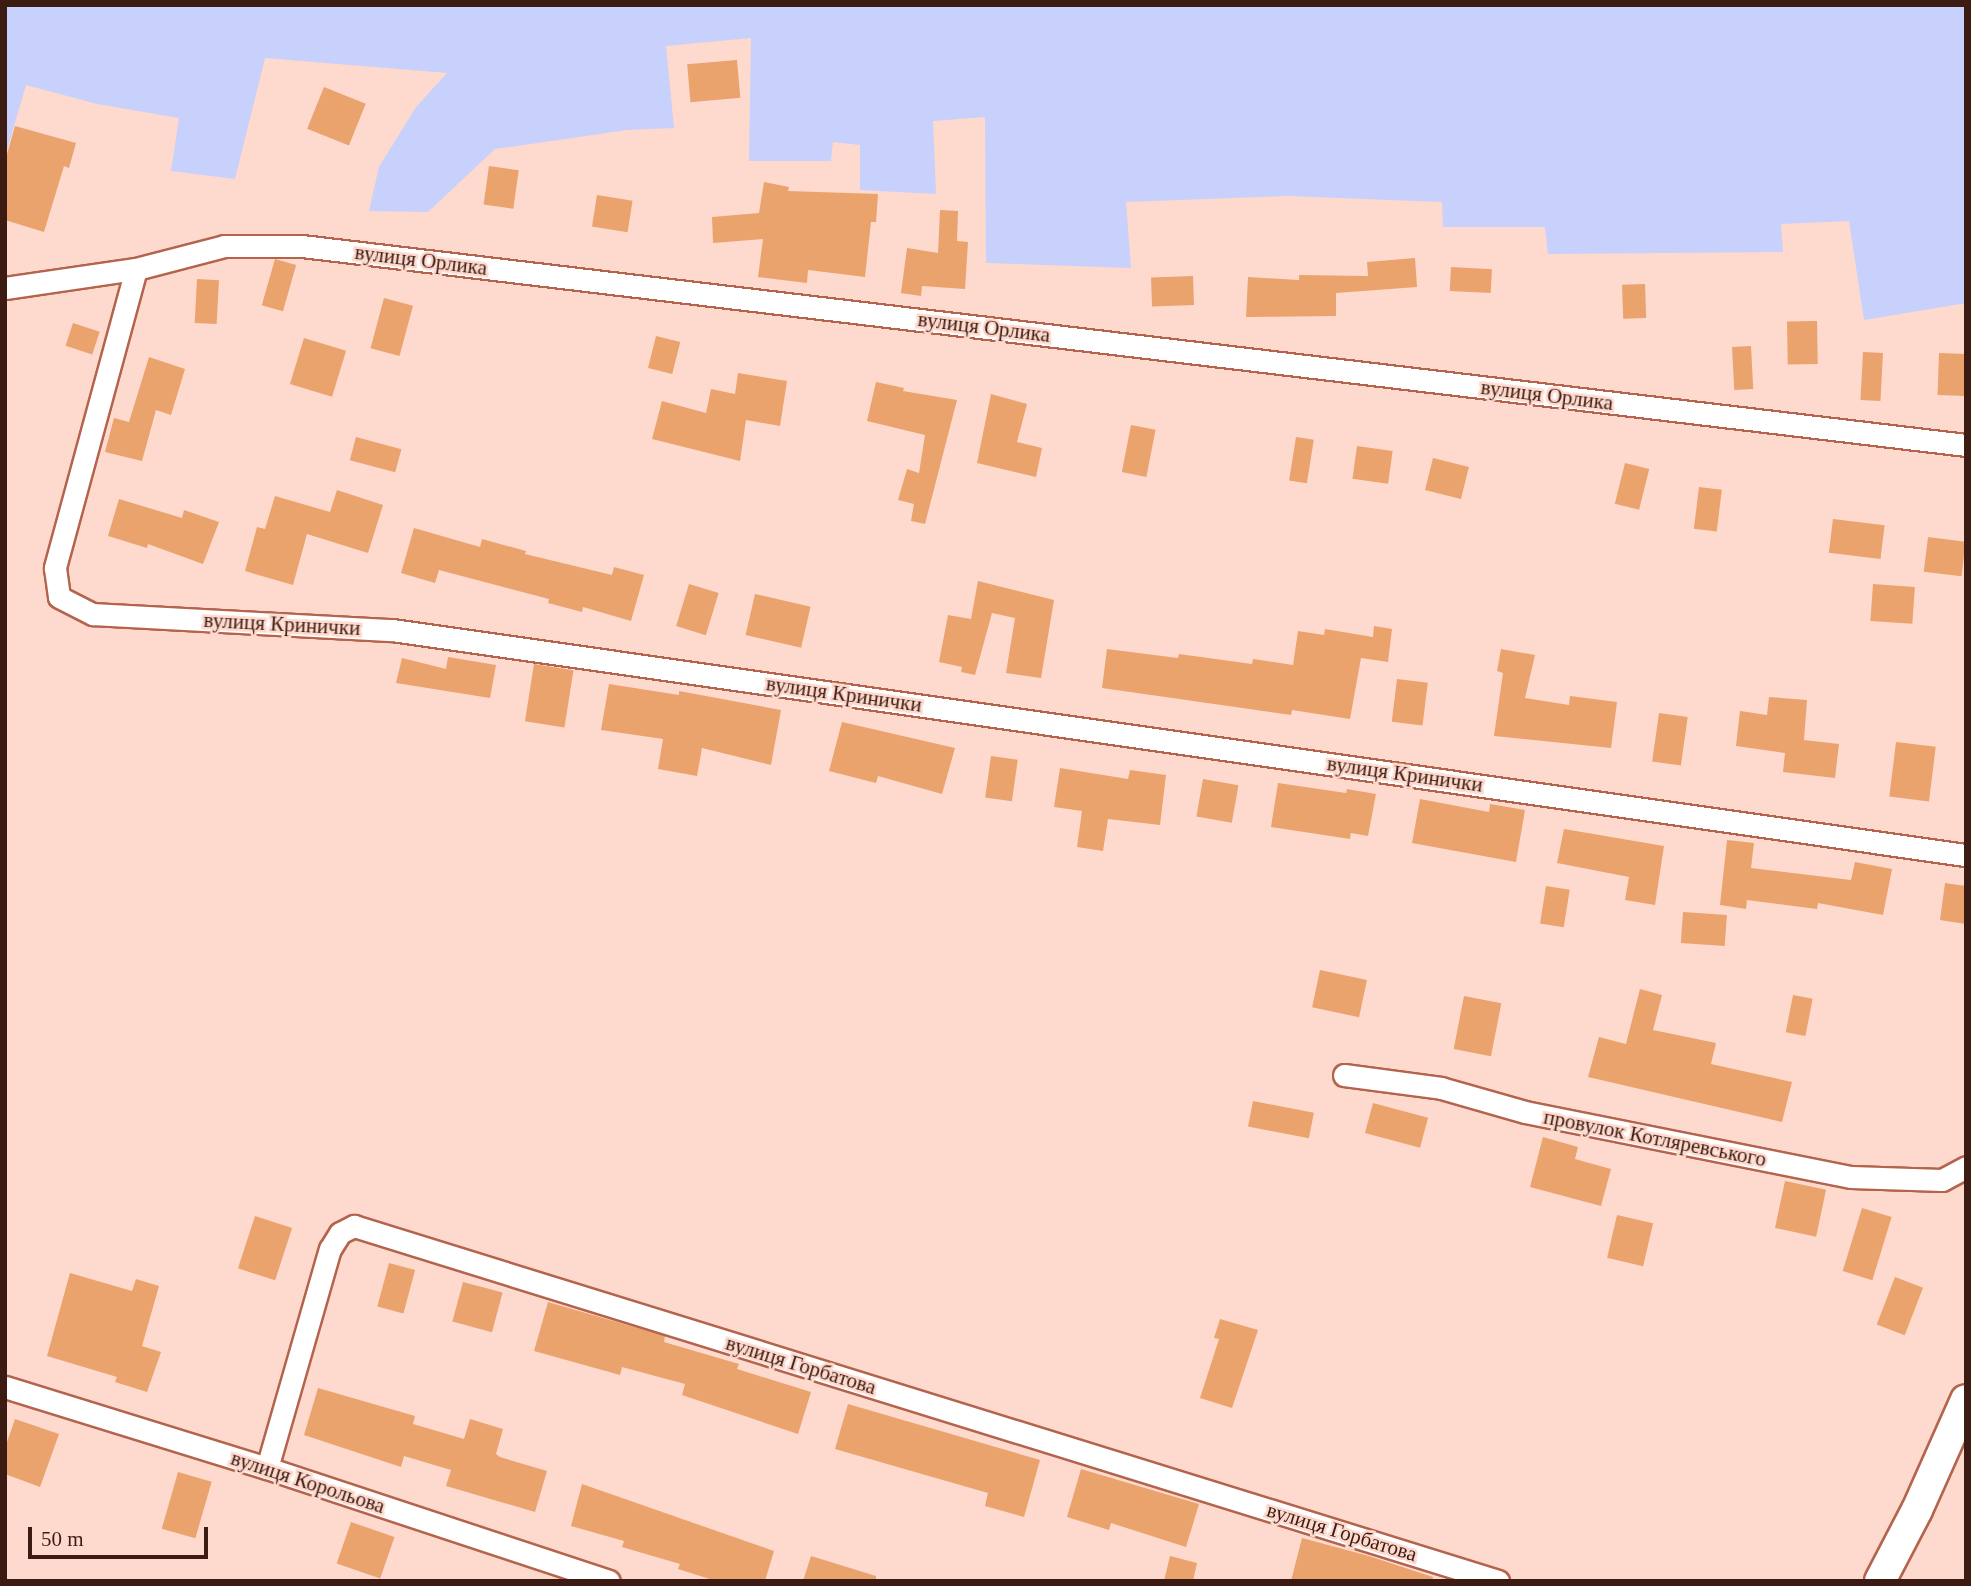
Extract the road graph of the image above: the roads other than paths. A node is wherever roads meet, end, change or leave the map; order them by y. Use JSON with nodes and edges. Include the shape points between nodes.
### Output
{"nodes":[{"id":1,"x":136,"y":269,"type":"junction"},
{"id":2,"x":5,"y":288,"type":"edge"},
{"id":3,"x":1966,"y":445,"type":"edge"},
{"id":4,"x":1966,"y":855,"type":"edge"},
{"id":5,"x":1344,"y":1075,"type":"dead end"},
{"id":6,"x":1966,"y":1167,"type":"edge"},
{"id":7,"x":5,"y":1387,"type":"edge"},
{"id":8,"x":1966,"y":1400,"type":"edge"},
{"id":9,"x":267,"y":1468,"type":"junction"},
{"id":10,"x":609,"y":1581,"type":"edge"},
{"id":11,"x":1498,"y":1581,"type":"edge"},
{"id":12,"x":1880,"y":1581,"type":"edge"}],
"edges":[{"from":1,"to":2,"type":"street","name":"вулиця Орлика"},
{"from":1,"to":3,"type":"street","name":"вулиця Орлика","via":[[224,246],[302,246]]},
{"from":1,"to":4,"type":"street","name":"вулиця Кринички","via":[[55,568],[59,597],[93,614],[392,629]]},
{"from":5,"to":6,"type":"street","name":"провулок Котляревського","via":[[1441,1088],[1525,1112],[1851,1177],[1942,1180]]},
{"from":7,"to":9,"type":"street","name":"вулиця Корольова"},
{"from":8,"to":12,"type":"main road"},
{"from":9,"to":10,"type":"street","name":"вулиця Корольова"},
{"from":9,"to":11,"type":"street","name":"вулиця Горбатова","via":[[330,1250],[340,1233],[354,1226]]}]}
